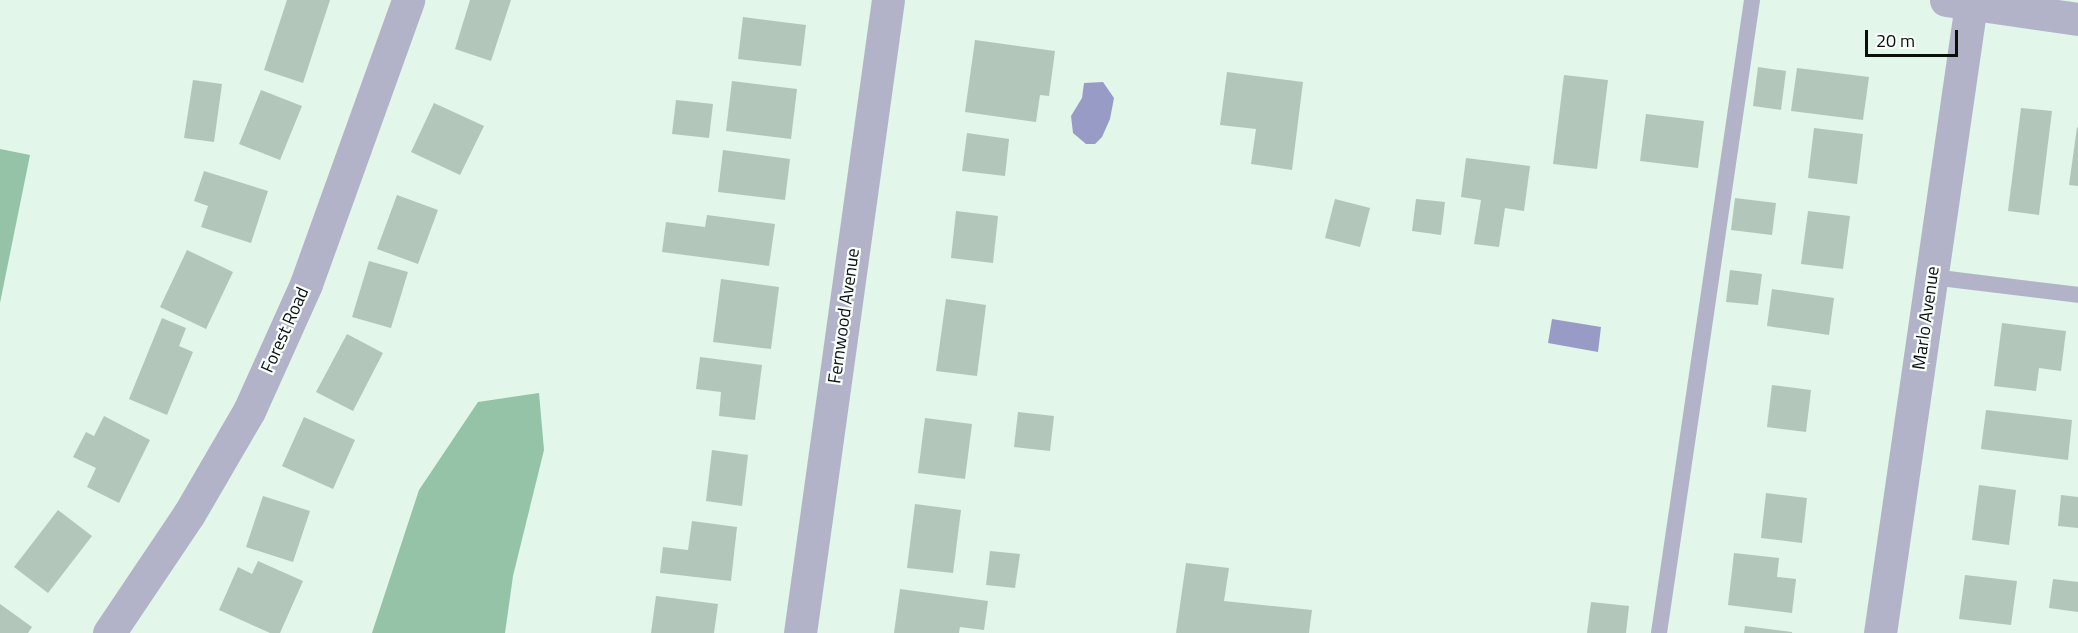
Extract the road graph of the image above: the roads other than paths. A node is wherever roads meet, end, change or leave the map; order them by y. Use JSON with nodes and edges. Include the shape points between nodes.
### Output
{"nodes":[{"id":1,"x":408,"y":0,"type":"edge"},
{"id":2,"x":888,"y":0,"type":"edge"},
{"id":3,"x":1752,"y":0,"type":"edge"},
{"id":4,"x":1959,"y":2,"type":"edge"},
{"id":5,"x":2078,"y":19,"type":"edge"},
{"id":6,"x":1932,"y":277,"type":"junction"},
{"id":7,"x":2078,"y":295,"type":"edge"},
{"id":8,"x":109,"y":633,"type":"edge"},
{"id":9,"x":800,"y":633,"type":"edge"},
{"id":10,"x":1659,"y":633,"type":"edge"},
{"id":11,"x":1880,"y":633,"type":"edge"}],
"edges":[{"from":1,"to":8,"type":"street","name":"Forest Road","via":[[306,284],[249,411],[189,514]]},
{"from":2,"to":9,"type":"street","name":"Fernwood Avenue"},
{"from":3,"to":10,"type":"lane"},
{"from":4,"to":5,"type":"street"},
{"from":4,"to":6,"type":"street","name":"Marlo Avenue"},
{"from":6,"to":7,"type":"lane"},
{"from":6,"to":11,"type":"street","name":"Marlo Avenue"}]}
